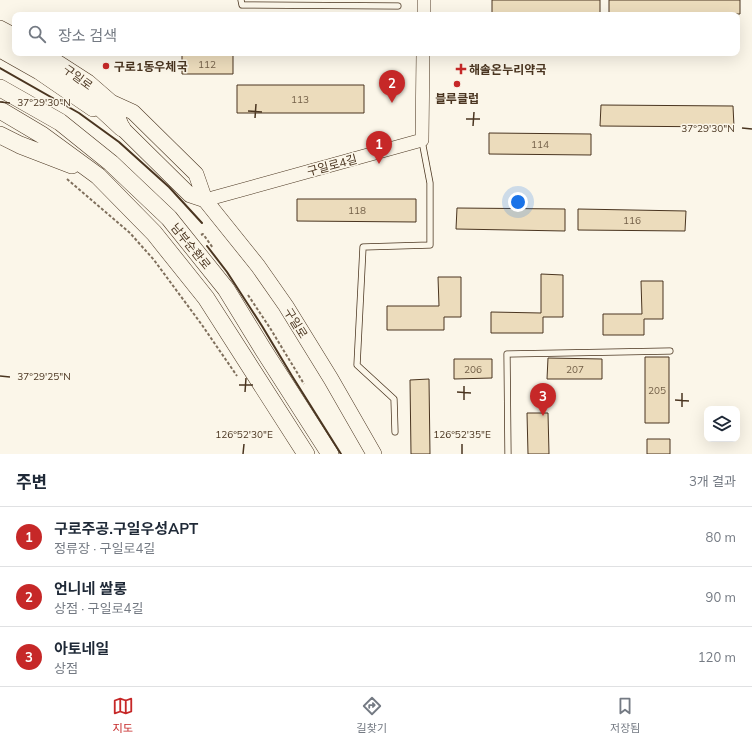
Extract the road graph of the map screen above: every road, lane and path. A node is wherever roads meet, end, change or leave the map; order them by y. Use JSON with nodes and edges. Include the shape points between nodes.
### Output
{"nodes":[{"id":1,"x":241,"y":0,"type":"edge"},
{"id":2,"x":424,"y":0,"type":"edge"},
{"id":3,"x":398,"y":6,"type":"dead end"},
{"id":4,"x":424,"y":12,"type":"edge"},
{"id":5,"x":0,"y":28,"type":"edge"},
{"id":6,"x":12,"y":34,"type":"edge"},
{"id":7,"x":0,"y":41,"type":"edge"},
{"id":8,"x":12,"y":47,"type":"edge"},
{"id":9,"x":0,"y":50,"type":"edge"},
{"id":10,"x":29,"y":56,"type":"edge"},
{"id":11,"x":48,"y":56,"type":"edge"},
{"id":12,"x":423,"y":56,"type":"edge"},
{"id":13,"x":0,"y":88,"type":"edge"},
{"id":14,"x":111,"y":102,"type":"junction"},
{"id":15,"x":0,"y":110,"type":"edge"},
{"id":16,"x":122,"y":128,"type":"junction"},
{"id":17,"x":0,"y":135,"type":"edge"},
{"id":18,"x":422,"y":140,"type":"junction"},
{"id":19,"x":98,"y":176,"type":"junction"},
{"id":20,"x":65,"y":177,"type":"dead end"},
{"id":21,"x":205,"y":200,"type":"junction"},
{"id":22,"x":670,"y":351,"type":"dead end"},
{"id":23,"x":239,"y":378,"type":"dead end"},
{"id":24,"x":395,"y":432,"type":"dead end"},
{"id":25,"x":306,"y":454,"type":"edge"},
{"id":26,"x":330,"y":454,"type":"edge"},
{"id":27,"x":374,"y":454,"type":"edge"},
{"id":28,"x":508,"y":454,"type":"edge"}],
"edges":[{"from":1,"to":3,"type":"lane","via":[[242,4]]},
{"from":2,"to":4,"type":"street"},
{"from":5,"to":6,"type":"main road"},
{"from":7,"to":8,"type":"main road"},
{"from":9,"to":16,"type":"main road","via":[[39,72]]},
{"from":10,"to":16,"type":"main road","via":[[80,89]]},
{"from":11,"to":14,"type":"main road","name":"구일로","via":[[88,82]]},
{"from":12,"to":18,"type":"street"},
{"from":13,"to":26,"type":"main road","name":"남부순환로","via":[[60,122],[111,162],[169,218],[226,289]]},
{"from":14,"to":16,"type":"main road","name":"구일로"},
{"from":14,"to":21,"type":"main road","name":"구일로","via":[[133,112],[196,174]]},
{"from":15,"to":19,"type":"main road","name":"남부순환로","via":[[42,135]]},
{"from":16,"to":21,"type":"main road","name":"구일로","via":[[190,195]]},
{"from":17,"to":19,"type":"main road"},
{"from":18,"to":21,"type":"street","name":"구일로4길"},
{"from":18,"to":24,"type":"lane","via":[[430,183],[430,245],[363,248],[357,365],[394,400]]},
{"from":19,"to":25,"type":"main road","name":"남부순환로","via":[[154,233],[206,298]]},
{"from":20,"to":23,"type":"path","via":[[130,233],[154,260]]},
{"from":21,"to":27,"type":"main road","name":"구일로","via":[[258,266],[286,306]]},
{"from":22,"to":28,"type":"lane","via":[[507,354]]}]}
